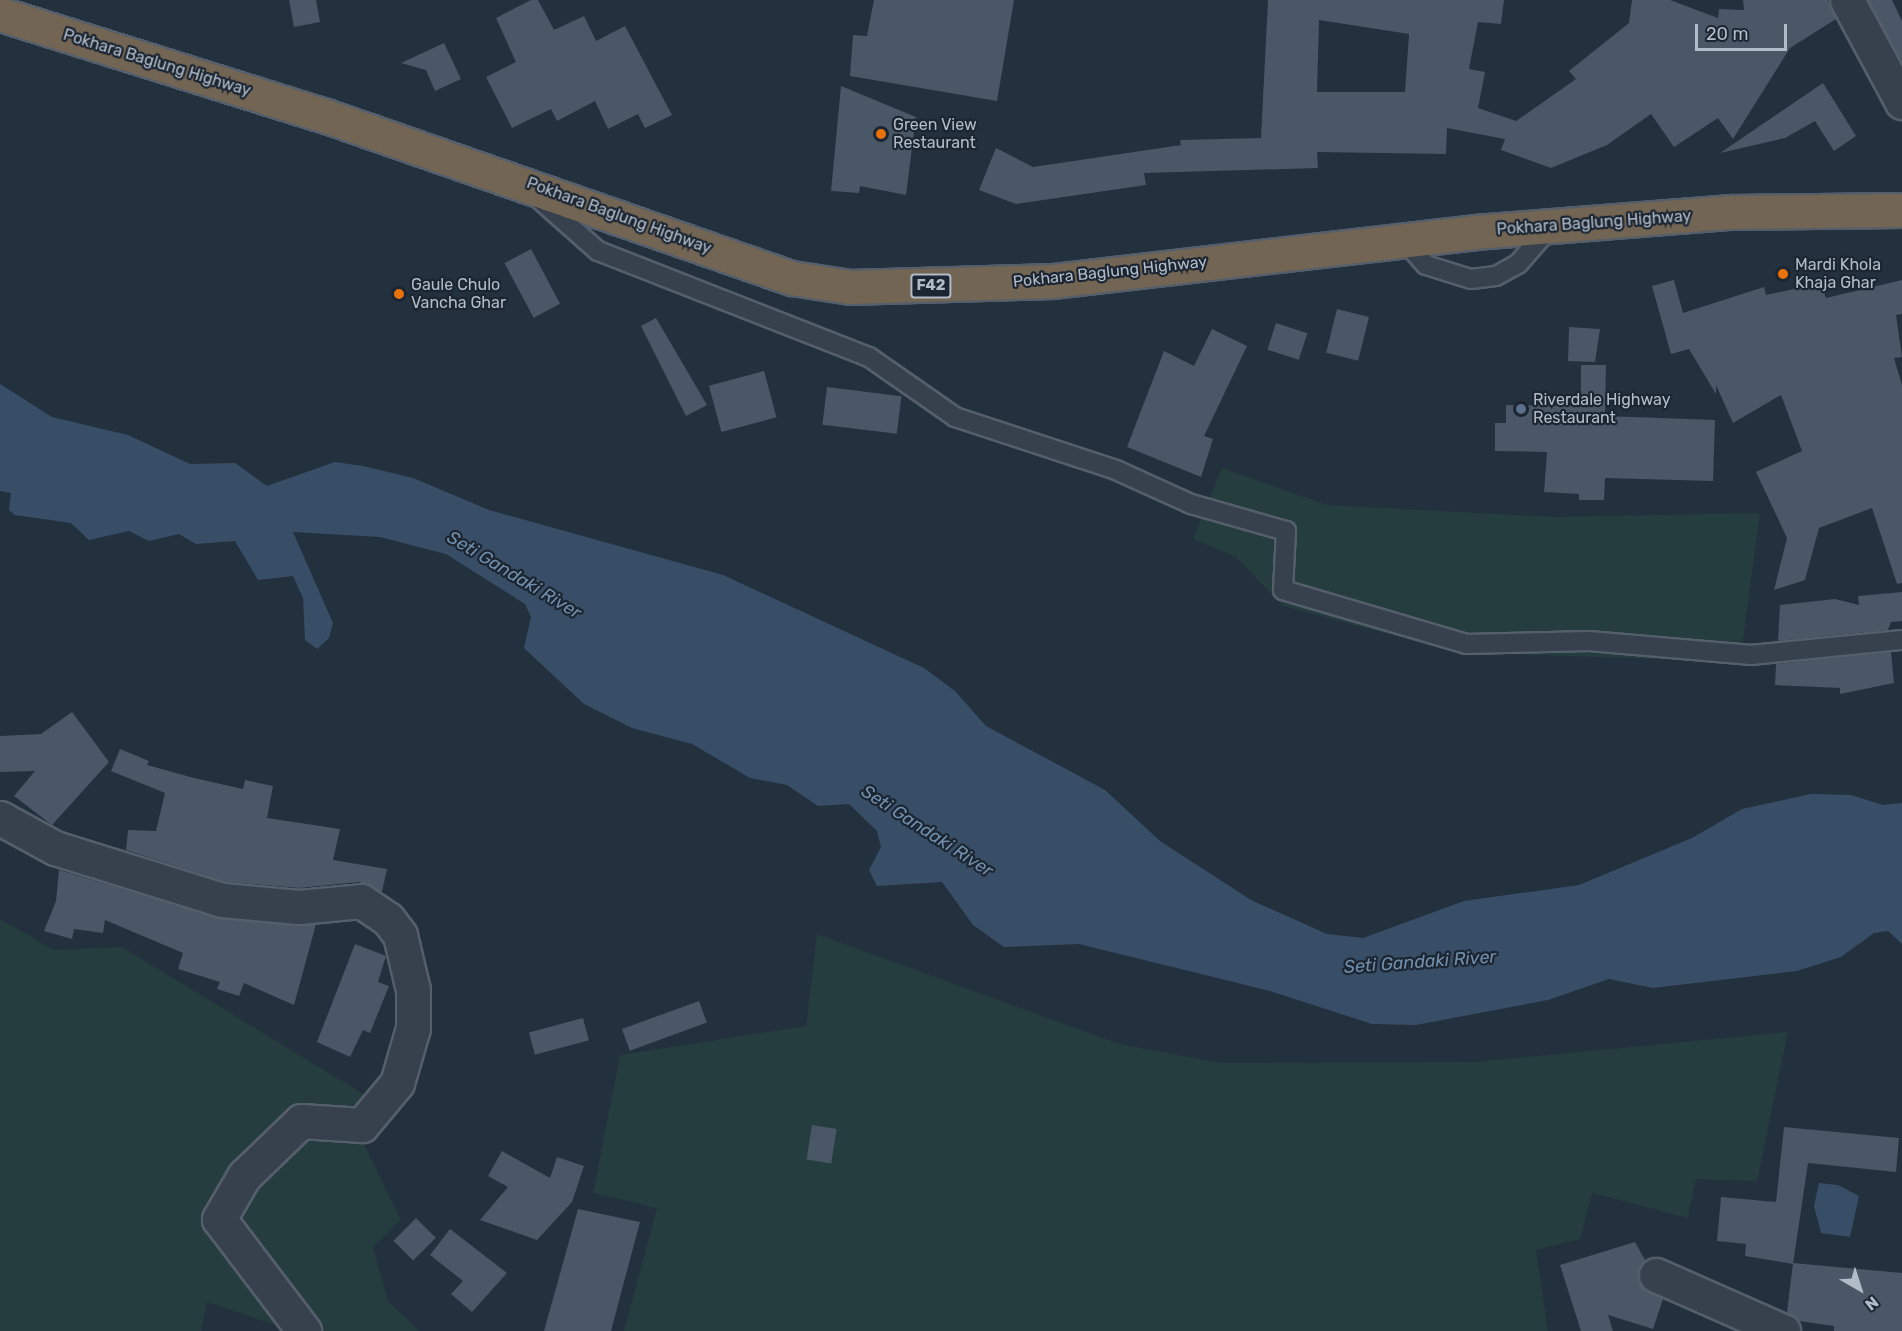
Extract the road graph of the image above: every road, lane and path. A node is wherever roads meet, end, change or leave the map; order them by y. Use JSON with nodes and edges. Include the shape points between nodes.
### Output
{"nodes":[{"id":1,"x":1847,"y":0,"type":"edge"},
{"id":2,"x":0,"y":14,"type":"edge"},
{"id":3,"x":1902,"y":102,"type":"edge"},
{"id":4,"x":519,"y":181,"type":"junction"},
{"id":5,"x":1902,"y":210,"type":"edge"},
{"id":6,"x":1551,"y":226,"type":"junction"},
{"id":7,"x":1404,"y":240,"type":"junction"},
{"id":8,"x":1902,"y":640,"type":"edge"},
{"id":9,"x":0,"y":818,"type":"edge"},
{"id":10,"x":1656,"y":1275,"type":"dead end"},
{"id":11,"x":304,"y":1331,"type":"edge"},
{"id":12,"x":1783,"y":1331,"type":"edge"}],
"edges":[{"from":1,"to":3,"type":"street"},
{"from":2,"to":4,"type":"highway","name":"Pokhara Baglung Highway","number":"F42"},
{"from":4,"to":7,"type":"highway","name":"Pokhara Baglung Highway","number":"F42","via":[[792,278],[850,287],[1053,281]]},
{"from":4,"to":8,"type":"lane","via":[[598,251],[869,357],[955,417],[1116,470],[1191,504],[1286,531],[1283,590],[1466,644],[1589,641],[1751,655]]},
{"from":5,"to":6,"type":"highway","name":"Pokhara Baglung Highway","number":"F42","via":[[1731,212]]},
{"from":6,"to":7,"type":"highway","name":"Pokhara Baglung Highway","number":"F42"},
{"from":6,"to":7,"type":"lane","via":[[1518,264],[1496,276],[1471,279],[1426,265]]},
{"from":9,"to":11,"type":"street","via":[[55,848],[222,900],[298,907],[361,901],[388,919],[400,935],[413,990],[413,1029],[397,1083],[362,1125],[301,1121],[244,1176],[219,1220]]},
{"from":10,"to":12,"type":"street"}]}
